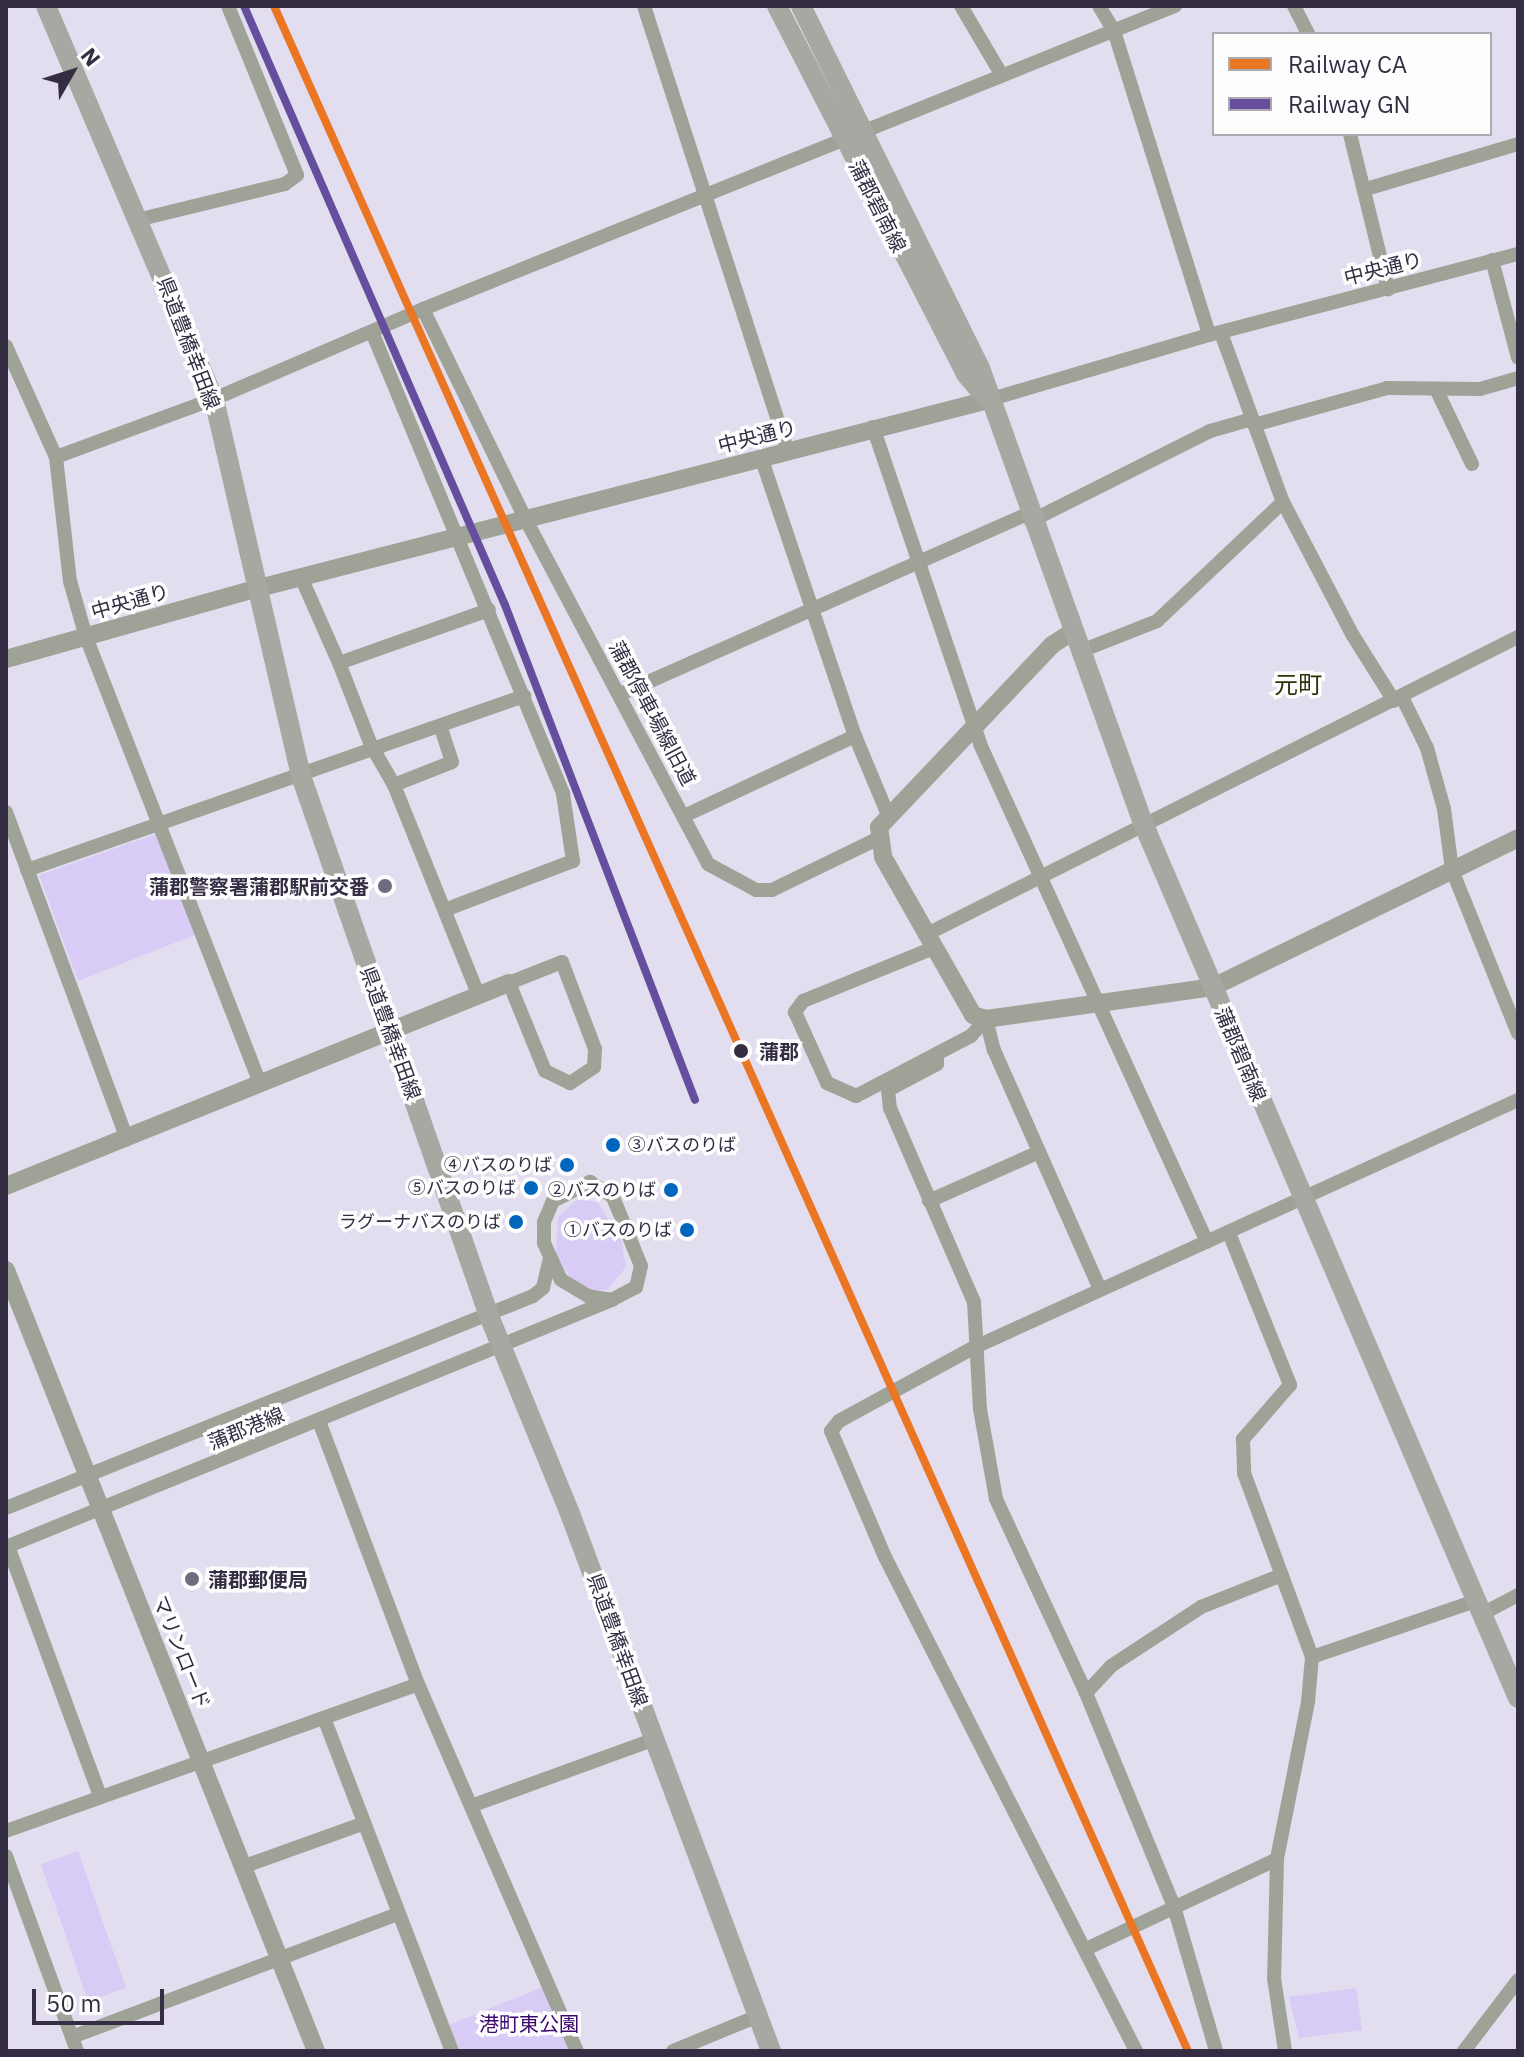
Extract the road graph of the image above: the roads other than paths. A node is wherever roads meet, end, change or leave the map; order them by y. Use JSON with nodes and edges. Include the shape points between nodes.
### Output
{"nodes":[{"id":1,"x":46,"y":6,"type":"edge"},
{"id":2,"x":228,"y":6,"type":"edge"},
{"id":3,"x":644,"y":6,"type":"edge"},
{"id":4,"x":777,"y":6,"type":"edge"},
{"id":5,"x":801,"y":6,"type":"edge"},
{"id":6,"x":961,"y":6,"type":"edge"},
{"id":7,"x":1099,"y":6,"type":"edge"},
{"id":8,"x":1175,"y":6,"type":"edge"},
{"id":9,"x":1294,"y":6,"type":"edge"},
{"id":10,"x":1114,"y":31,"type":"junction"},
{"id":11,"x":1307,"y":32,"type":"edge"},
{"id":12,"x":1001,"y":74,"type":"junction"},
{"id":13,"x":866,"y":134,"type":"junction"},
{"id":14,"x":1351,"y":136,"type":"edge"},
{"id":15,"x":844,"y":139,"type":"junction"},
{"id":16,"x":1518,"y":144,"type":"edge"},
{"id":17,"x":1366,"y":189,"type":"junction"},
{"id":18,"x":705,"y":196,"type":"junction"},
{"id":19,"x":141,"y":219,"type":"junction"},
{"id":20,"x":1518,"y":254,"type":"edge"},
{"id":21,"x":1492,"y":260,"type":"junction"},
{"id":22,"x":1388,"y":289,"type":"junction"},
{"id":23,"x":423,"y":309,"type":"junction"},
{"id":24,"x":372,"y":332,"type":"junction"},
{"id":25,"x":1215,"y":334,"type":"junction"},
{"id":26,"x":6,"y":346,"type":"edge"},
{"id":27,"x":1518,"y":358,"type":"edge"},
{"id":28,"x":1518,"y":378,"type":"edge"},
{"id":29,"x":1437,"y":391,"type":"junction"},
{"id":30,"x":214,"y":399,"type":"junction"},
{"id":31,"x":988,"y":400,"type":"junction"},
{"id":32,"x":1253,"y":422,"type":"junction"},
{"id":33,"x":873,"y":427,"type":"junction"},
{"id":34,"x":788,"y":451,"type":"junction"},
{"id":35,"x":56,"y":457,"type":"junction"},
{"id":36,"x":761,"y":457,"type":"junction"},
{"id":37,"x":1472,"y":464,"type":"dead end"},
{"id":38,"x":1283,"y":502,"type":"junction"},
{"id":39,"x":1030,"y":517,"type":"junction"},
{"id":40,"x":526,"y":520,"type":"junction"},
{"id":41,"x":460,"y":536,"type":"junction"},
{"id":42,"x":917,"y":564,"type":"junction"},
{"id":43,"x":301,"y":577,"type":"junction"},
{"id":44,"x":255,"y":589,"type":"junction"},
{"id":45,"x":489,"y":610,"type":"junction"},
{"id":46,"x":813,"y":610,"type":"junction"},
{"id":47,"x":86,"y":637,"type":"junction"},
{"id":48,"x":1518,"y":637,"type":"edge"},
{"id":49,"x":1076,"y":642,"type":"junction"},
{"id":50,"x":6,"y":659,"type":"edge"},
{"id":51,"x":339,"y":663,"type":"junction"},
{"id":52,"x":621,"y":694,"type":"junction"},
{"id":53,"x":524,"y":696,"type":"junction"},
{"id":54,"x":1398,"y":699,"type":"junction"},
{"id":55,"x":440,"y":726,"type":"junction"},
{"id":56,"x":974,"y":727,"type":"junction"},
{"id":57,"x":855,"y":736,"type":"junction"},
{"id":58,"x":371,"y":745,"type":"junction"},
{"id":59,"x":301,"y":776,"type":"junction"},
{"id":60,"x":394,"y":785,"type":"junction"},
{"id":61,"x":6,"y":812,"type":"edge"},
{"id":62,"x":888,"y":815,"type":"junction"},
{"id":63,"x":684,"y":816,"type":"junction"},
{"id":64,"x":163,"y":823,"type":"junction"},
{"id":65,"x":1143,"y":823,"type":"junction"},
{"id":66,"x":1518,"y":838,"type":"edge"},
{"id":67,"x":877,"y":839,"type":"junction"},
{"id":68,"x":27,"y":870,"type":"junction"},
{"id":69,"x":1452,"y":870,"type":"junction"},
{"id":70,"x":1039,"y":874,"type":"junction"},
{"id":71,"x":445,"y":910,"type":"junction"},
{"id":72,"x":928,"y":942,"type":"junction"},
{"id":73,"x":509,"y":983,"type":"junction"},
{"id":74,"x":1213,"y":987,"type":"junction"},
{"id":75,"x":478,"y":994,"type":"junction"},
{"id":76,"x":1097,"y":1001,"type":"junction"},
{"id":77,"x":986,"y":1019,"type":"junction"},
{"id":78,"x":389,"y":1028,"type":"junction"},
{"id":79,"x":1518,"y":1033,"type":"edge"},
{"id":80,"x":937,"y":1054,"type":"junction"},
{"id":81,"x":260,"y":1084,"type":"junction"},
{"id":82,"x":1518,"y":1100,"type":"edge"},
{"id":83,"x":127,"y":1139,"type":"junction"},
{"id":84,"x":1037,"y":1153,"type":"junction"},
{"id":85,"x":6,"y":1186,"type":"edge"},
{"id":86,"x":1304,"y":1199,"type":"junction"},
{"id":87,"x":929,"y":1201,"type":"junction"},
{"id":88,"x":1229,"y":1233,"type":"junction"},
{"id":89,"x":1207,"y":1242,"type":"junction"},
{"id":90,"x":549,"y":1261,"type":"junction"},
{"id":91,"x":6,"y":1270,"type":"edge"},
{"id":92,"x":1100,"y":1289,"type":"junction"},
{"id":93,"x":612,"y":1300,"type":"junction"},
{"id":94,"x":489,"y":1316,"type":"junction"},
{"id":95,"x":502,"y":1347,"type":"junction"},
{"id":96,"x":973,"y":1348,"type":"junction"},
{"id":97,"x":319,"y":1421,"type":"junction"},
{"id":98,"x":88,"y":1476,"type":"junction"},
{"id":99,"x":6,"y":1508,"type":"edge"},
{"id":100,"x":101,"y":1508,"type":"junction"},
{"id":101,"x":7,"y":1547,"type":"edge"},
{"id":102,"x":1282,"y":1575,"type":"junction"},
{"id":103,"x":1518,"y":1595,"type":"edge"},
{"id":104,"x":1479,"y":1607,"type":"junction"},
{"id":105,"x":1312,"y":1657,"type":"junction"},
{"id":106,"x":418,"y":1684,"type":"junction"},
{"id":107,"x":1086,"y":1693,"type":"junction"},
{"id":108,"x":1518,"y":1698,"type":"edge"},
{"id":109,"x":324,"y":1718,"type":"junction"},
{"id":110,"x":655,"y":1739,"type":"junction"},
{"id":111,"x":201,"y":1761,"type":"junction"},
{"id":112,"x":100,"y":1796,"type":"junction"},
{"id":113,"x":471,"y":1806,"type":"junction"},
{"id":114,"x":362,"y":1824,"type":"junction"},
{"id":115,"x":6,"y":1831,"type":"edge"},
{"id":116,"x":6,"y":1856,"type":"edge"},
{"id":117,"x":1277,"y":1859,"type":"junction"},
{"id":118,"x":242,"y":1867,"type":"junction"},
{"id":119,"x":1174,"y":1907,"type":"junction"},
{"id":120,"x":398,"y":1914,"type":"junction"},
{"id":121,"x":1086,"y":1949,"type":"junction"},
{"id":122,"x":279,"y":1959,"type":"junction"},
{"id":123,"x":1518,"y":1980,"type":"edge"},
{"id":124,"x":758,"y":2016,"type":"junction"},
{"id":125,"x":74,"y":2044,"type":"edge"},
{"id":126,"x":316,"y":2051,"type":"edge"},
{"id":127,"x":452,"y":2051,"type":"edge"},
{"id":128,"x":577,"y":2051,"type":"edge"},
{"id":129,"x":673,"y":2051,"type":"edge"},
{"id":130,"x":771,"y":2051,"type":"edge"},
{"id":131,"x":1136,"y":2051,"type":"edge"},
{"id":132,"x":1216,"y":2051,"type":"edge"},
{"id":133,"x":1285,"y":2051,"type":"edge"},
{"id":134,"x":1464,"y":2051,"type":"edge"}],
"edges":[{"from":1,"to":19,"type":"main road","name":"県道豊橋幸田線"},
{"from":2,"to":19,"type":"street","via":[[297,175],[285,184]]},
{"from":3,"to":18,"type":"street"},
{"from":4,"to":15,"type":"main road","name":"蒲郡碧南線"},
{"from":5,"to":13,"type":"main road","name":"蒲郡碧南線"},
{"from":6,"to":12,"type":"street"},
{"from":7,"to":10,"type":"street"},
{"from":8,"to":10,"type":"street"},
{"from":9,"to":11,"type":"street"},
{"from":10,"to":12,"type":"street"},
{"from":10,"to":25,"type":"street"},
{"from":12,"to":13,"type":"street"},
{"from":13,"to":15,"type":"street"},
{"from":13,"to":31,"type":"main road","name":"蒲郡碧南線","via":[[980,368]]},
{"from":14,"to":17,"type":"street"},
{"from":15,"to":18,"type":"street"},
{"from":15,"to":31,"type":"main road","name":"蒲郡碧南線","via":[[966,374]]},
{"from":16,"to":17,"type":"street"},
{"from":17,"to":22,"type":"street"},
{"from":18,"to":23,"type":"street"},
{"from":18,"to":34,"type":"street"},
{"from":19,"to":30,"type":"main road","name":"県道豊橋幸田線"},
{"from":20,"to":21,"type":"street","name":"中央通り"},
{"from":21,"to":22,"type":"street","name":"中央通り"},
{"from":21,"to":27,"type":"street"},
{"from":22,"to":25,"type":"street","name":"中央通り"},
{"from":23,"to":24,"type":"street"},
{"from":23,"to":40,"type":"street","name":"蒲郡停車場線旧道"},
{"from":24,"to":30,"type":"street"},
{"from":24,"to":41,"type":"street"},
{"from":25,"to":31,"type":"street","name":"中央通り"},
{"from":25,"to":32,"type":"street"},
{"from":26,"to":35,"type":"street"},
{"from":28,"to":29,"type":"street","via":[[1480,389]]},
{"from":29,"to":32,"type":"street","via":[[1387,388]]},
{"from":29,"to":37,"type":"street"},
{"from":30,"to":35,"type":"street"},
{"from":30,"to":44,"type":"main road","name":"県道豊橋幸田線"},
{"from":31,"to":33,"type":"street","name":"中央通り"},
{"from":31,"to":39,"type":"main road","name":"蒲郡碧南線"},
{"from":32,"to":38,"type":"street"},
{"from":32,"to":39,"type":"street","via":[[1210,431]]},
{"from":33,"to":34,"type":"street","name":"中央通り"},
{"from":33,"to":42,"type":"street"},
{"from":34,"to":36,"type":"street","name":"中央通り"},
{"from":35,"to":47,"type":"street","via":[[70,581]]},
{"from":36,"to":40,"type":"street","name":"中央通り"},
{"from":36,"to":46,"type":"street"},
{"from":38,"to":49,"type":"street","via":[[1157,621]]},
{"from":38,"to":54,"type":"street","via":[[1352,634]]},
{"from":39,"to":42,"type":"street"},
{"from":39,"to":49,"type":"main road","name":"蒲郡碧南線"},
{"from":40,"to":41,"type":"street","name":"中央通り"},
{"from":40,"to":52,"type":"street","name":"蒲郡停車場線旧道"},
{"from":41,"to":43,"type":"street","name":"中央通り"},
{"from":41,"to":45,"type":"street"},
{"from":42,"to":46,"type":"street"},
{"from":42,"to":56,"type":"street"},
{"from":43,"to":44,"type":"street","name":"中央通り"},
{"from":43,"to":51,"type":"street"},
{"from":44,"to":47,"type":"street","name":"中央通り"},
{"from":44,"to":59,"type":"main road","name":"県道豊橋幸田線"},
{"from":45,"to":51,"type":"street"},
{"from":45,"to":53,"type":"street"},
{"from":46,"to":52,"type":"street"},
{"from":46,"to":57,"type":"street"},
{"from":47,"to":50,"type":"street","name":"中央通り"},
{"from":47,"to":64,"type":"street"},
{"from":48,"to":54,"type":"street"},
{"from":49,"to":56,"type":"street","via":[[1052,645]]},
{"from":49,"to":65,"type":"main road","name":"蒲郡碧南線"},
{"from":51,"to":58,"type":"street"},
{"from":52,"to":63,"type":"street","name":"蒲郡停車場線旧道"},
{"from":53,"to":55,"type":"street"},
{"from":53,"to":71,"type":"street","via":[[563,794],[573,861]]},
{"from":54,"to":65,"type":"street"},
{"from":54,"to":69,"type":"street","via":[[1427,748],[1444,809]]},
{"from":55,"to":58,"type":"street"},
{"from":55,"to":60,"type":"street","via":[[452,762]]},
{"from":56,"to":62,"type":"street"},
{"from":56,"to":70,"type":"street"},
{"from":57,"to":62,"type":"street"},
{"from":57,"to":63,"type":"street"},
{"from":58,"to":59,"type":"street"},
{"from":58,"to":60,"type":"street"},
{"from":59,"to":64,"type":"street"},
{"from":59,"to":78,"type":"main road","name":"県道豊橋幸田線"},
{"from":60,"to":71,"type":"street"},
{"from":61,"to":68,"type":"street"},
{"from":62,"to":67,"type":"street"},
{"from":63,"to":67,"type":"street","name":"蒲郡停車場線旧道","via":[[718,873],[756,890],[772,890]]},
{"from":64,"to":68,"type":"street"},
{"from":64,"to":81,"type":"street"},
{"from":65,"to":70,"type":"street"},
{"from":65,"to":74,"type":"main road","name":"蒲郡碧南線"},
{"from":66,"to":69,"type":"street"},
{"from":67,"to":72,"type":"street"},
{"from":68,"to":83,"type":"street"},
{"from":69,"to":74,"type":"street"},
{"from":69,"to":79,"type":"street"},
{"from":70,"to":72,"type":"street"},
{"from":70,"to":76,"type":"street"},
{"from":71,"to":75,"type":"street"},
{"from":72,"to":77,"type":"street","via":[[962,1003]]},
{"from":72,"to":80,"type":"street","via":[[803,1001],[795,1012],[827,1083],[845,1095],[874,1089]]},
{"from":73,"to":73,"type":"street","via":[[562,962],[595,1049],[594,1067],[584,1077],[570,1083],[545,1071]]},
{"from":73,"to":75,"type":"street"},
{"from":74,"to":76,"type":"street"},
{"from":74,"to":86,"type":"main road","name":"蒲郡碧南線"},
{"from":75,"to":78,"type":"street"},
{"from":76,"to":77,"type":"street"},
{"from":76,"to":89,"type":"street"},
{"from":77,"to":80,"type":"street","via":[[971,1036]]},
{"from":77,"to":84,"type":"street"},
{"from":78,"to":81,"type":"street"},
{"from":78,"to":94,"type":"main road","name":"県道豊橋幸田線"},
{"from":80,"to":87,"type":"street","via":[[937,1064],[888,1090],[890,1108]]},
{"from":81,"to":83,"type":"street"},
{"from":82,"to":86,"type":"street"},
{"from":83,"to":85,"type":"street"},
{"from":84,"to":87,"type":"street"},
{"from":84,"to":92,"type":"street"},
{"from":86,"to":88,"type":"street"},
{"from":86,"to":104,"type":"main road","name":"蒲郡碧南線"},
{"from":87,"to":96,"type":"street","via":[[974,1302],[978,1329]]},
{"from":88,"to":89,"type":"street"},
{"from":88,"to":102,"type":"street","via":[[1290,1385],[1243,1439],[1244,1473]]},
{"from":89,"to":92,"type":"street"},
{"from":90,"to":93,"type":"street","via":[[574,1290]]},
{"from":90,"to":93,"type":"street","via":[[543,1231],[553,1201],[585,1183],[606,1189],[619,1209],[641,1275],[632,1290]]},
{"from":90,"to":94,"type":"street","name":"蒲郡港線","via":[[543,1288]]},
{"from":91,"to":98,"type":"street","name":"マリンロード"},
{"from":92,"to":96,"type":"street"},
{"from":93,"to":95,"type":"street","name":"蒲郡港線"},
{"from":94,"to":95,"type":"main road","name":"県道豊橋幸田線"},
{"from":94,"to":98,"type":"street","name":"蒲郡港線"},
{"from":95,"to":97,"type":"street","name":"蒲郡港線"},
{"from":95,"to":110,"type":"main road","name":"県道豊橋幸田線"},
{"from":96,"to":107,"type":"street","via":[[996,1499]]},
{"from":96,"to":121,"type":"street","via":[[839,1421],[831,1437],[885,1557]]},
{"from":97,"to":100,"type":"street","name":"蒲郡港線"},
{"from":97,"to":106,"type":"street"},
{"from":98,"to":99,"type":"street","name":"蒲郡港線"},
{"from":98,"to":100,"type":"street","name":"マリンロード"},
{"from":100,"to":101,"type":"street","name":"蒲郡港線"},
{"from":100,"to":111,"type":"street","name":"マリンロード"},
{"from":101,"to":112,"type":"street"},
{"from":102,"to":105,"type":"street"},
{"from":102,"to":107,"type":"street","via":[[1201,1607],[1111,1666]]},
{"from":103,"to":104,"type":"street"},
{"from":104,"to":105,"type":"street"},
{"from":104,"to":108,"type":"main road","name":"蒲郡碧南線"},
{"from":105,"to":117,"type":"street"},
{"from":106,"to":109,"type":"street"},
{"from":106,"to":113,"type":"street"},
{"from":107,"to":119,"type":"street"},
{"from":109,"to":111,"type":"street"},
{"from":109,"to":114,"type":"street"},
{"from":110,"to":113,"type":"street"},
{"from":110,"to":124,"type":"main road","name":"県道豊橋幸田線"},
{"from":111,"to":112,"type":"street"},
{"from":111,"to":118,"type":"street","name":"マリンロード"},
{"from":112,"to":115,"type":"street"},
{"from":113,"to":128,"type":"street"},
{"from":114,"to":118,"type":"street"},
{"from":114,"to":120,"type":"street"},
{"from":116,"to":125,"type":"street"},
{"from":117,"to":119,"type":"street"},
{"from":117,"to":133,"type":"street","via":[[1274,1978]]},
{"from":118,"to":122,"type":"street","name":"マリンロード"},
{"from":119,"to":121,"type":"street"},
{"from":119,"to":132,"type":"street"},
{"from":120,"to":122,"type":"street"},
{"from":120,"to":127,"type":"street"},
{"from":121,"to":131,"type":"street"},
{"from":122,"to":125,"type":"street"},
{"from":122,"to":126,"type":"street","name":"マリンロード"},
{"from":123,"to":134,"type":"street"},
{"from":124,"to":129,"type":"street"},
{"from":124,"to":130,"type":"main road","name":"県道豊橋幸田線"}]}
